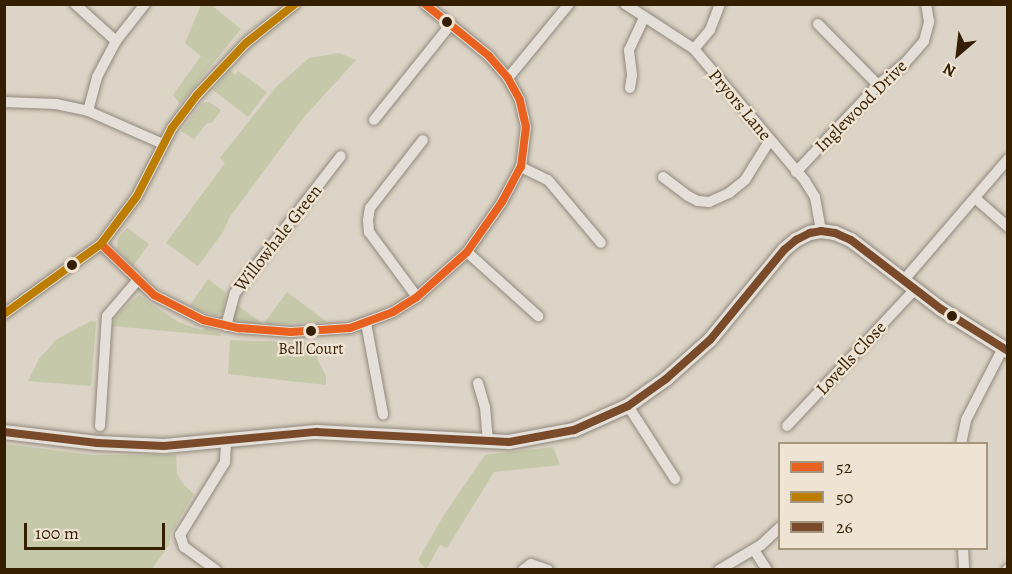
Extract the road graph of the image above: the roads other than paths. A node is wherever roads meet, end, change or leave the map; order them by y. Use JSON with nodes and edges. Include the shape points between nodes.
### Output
{"nodes":[{"id":1,"x":75,"y":4,"type":"edge"},
{"id":2,"x":145,"y":4,"type":"edge"},
{"id":3,"x":425,"y":4,"type":"edge"},
{"id":4,"x":568,"y":4,"type":"edge"},
{"id":5,"x":625,"y":4,"type":"edge"},
{"id":6,"x":720,"y":4,"type":"edge"},
{"id":7,"x":926,"y":4,"type":"edge"},
{"id":8,"x":293,"y":5,"type":"edge"},
{"id":9,"x":644,"y":18,"type":"junction"},
{"id":10,"x":451,"y":24,"type":"junction"},
{"id":11,"x":818,"y":24,"type":"dead end"},
{"id":12,"x":117,"y":41,"type":"junction"},
{"id":13,"x":694,"y":49,"type":"junction"},
{"id":14,"x":507,"y":78,"type":"junction"},
{"id":15,"x":878,"y":85,"type":"junction"},
{"id":16,"x":630,"y":88,"type":"dead end"},
{"id":17,"x":4,"y":102,"type":"edge"},
{"id":18,"x":88,"y":111,"type":"junction"},
{"id":19,"x":374,"y":120,"type":"dead end"},
{"id":20,"x":423,"y":140,"type":"dead end"},
{"id":21,"x":770,"y":140,"type":"junction"},
{"id":22,"x":163,"y":144,"type":"junction"},
{"id":23,"x":341,"y":156,"type":"dead end"},
{"id":24,"x":1008,"y":159,"type":"edge"},
{"id":25,"x":521,"y":167,"type":"junction"},
{"id":26,"x":796,"y":172,"type":"junction"},
{"id":27,"x":663,"y":177,"type":"dead end"},
{"id":28,"x":975,"y":198,"type":"junction"},
{"id":29,"x":1008,"y":227,"type":"edge"},
{"id":30,"x":821,"y":231,"type":"junction"},
{"id":31,"x":601,"y":243,"type":"dead end"},
{"id":32,"x":101,"y":244,"type":"junction"},
{"id":33,"x":467,"y":252,"type":"junction"},
{"id":34,"x":137,"y":281,"type":"junction"},
{"id":35,"x":909,"y":285,"type":"junction"},
{"id":36,"x":417,"y":297,"type":"junction"},
{"id":37,"x":4,"y":314,"type":"edge"},
{"id":38,"x":538,"y":316,"type":"dead end"},
{"id":39,"x":366,"y":323,"type":"junction"},
{"id":40,"x":226,"y":326,"type":"junction"},
{"id":41,"x":1005,"y":350,"type":"edge"},
{"id":42,"x":477,"y":383,"type":"dead end"},
{"id":43,"x":628,"y":405,"type":"junction"},
{"id":44,"x":383,"y":414,"type":"dead end"},
{"id":45,"x":100,"y":426,"type":"dead end"},
{"id":46,"x":787,"y":426,"type":"dead end"},
{"id":47,"x":4,"y":432,"type":"edge"},
{"id":48,"x":226,"y":440,"type":"junction"},
{"id":49,"x":489,"y":442,"type":"junction"},
{"id":50,"x":961,"y":442,"type":"edge"},
{"id":51,"x":675,"y":479,"type":"dead end"},
{"id":52,"x":778,"y":529,"type":"edge"},
{"id":53,"x":754,"y":550,"type":"junction"},
{"id":54,"x":963,"y":550,"type":"edge"},
{"id":55,"x":216,"y":570,"type":"edge"},
{"id":56,"x":523,"y":570,"type":"edge"},
{"id":57,"x":548,"y":570,"type":"edge"},
{"id":58,"x":719,"y":570,"type":"edge"},
{"id":59,"x":767,"y":570,"type":"edge"},
{"id":60,"x":964,"y":570,"type":"edge"}],
"edges":[{"from":1,"to":12,"type":"street"},
{"from":2,"to":12,"type":"street"},
{"from":3,"to":10,"type":"street"},
{"from":4,"to":14,"type":"street"},
{"from":5,"to":9,"type":"street","name":"Pryors Lane"},
{"from":6,"to":13,"type":"street","via":[[710,30]]},
{"from":7,"to":15,"type":"street","name":"Inglewood Drive","via":[[929,22],[924,41]]},
{"from":8,"to":22,"type":"street","via":[[218,70]]},
{"from":9,"to":13,"type":"street","name":"Pryors Lane"},
{"from":9,"to":16,"type":"street","via":[[629,50]]},
{"from":10,"to":14,"type":"street","via":[[489,56]]},
{"from":10,"to":19,"type":"street"},
{"from":11,"to":15,"type":"street"},
{"from":12,"to":18,"type":"street","via":[[97,77]]},
{"from":13,"to":21,"type":"street","name":"Pryors Lane"},
{"from":14,"to":25,"type":"street","via":[[520,100],[526,127]]},
{"from":15,"to":26,"type":"street","name":"Inglewood Drive"},
{"from":17,"to":18,"type":"street","via":[[56,104]]},
{"from":18,"to":22,"type":"street"},
{"from":20,"to":36,"type":"street","via":[[370,208],[368,220],[369,232]]},
{"from":21,"to":26,"type":"street","name":"Pryors Lane"},
{"from":21,"to":27,"type":"street","via":[[746,180],[709,202],[688,196]]},
{"from":22,"to":32,"type":"street","via":[[137,196]]},
{"from":23,"to":40,"type":"street","name":"Willowhale Green","via":[[235,293]]},
{"from":24,"to":28,"type":"street","name":"Lovells Close"},
{"from":25,"to":31,"type":"street","via":[[548,180]]},
{"from":25,"to":33,"type":"street"},
{"from":26,"to":30,"type":"street","name":"Pryors Lane","via":[[815,197]]},
{"from":28,"to":29,"type":"street"},
{"from":28,"to":35,"type":"street","name":"Lovells Close"},
{"from":30,"to":35,"type":"street","via":[[851,240]]},
{"from":30,"to":43,"type":"street","via":[[810,232],[784,250],[710,340],[666,379]]},
{"from":32,"to":34,"type":"street"},
{"from":32,"to":37,"type":"street"},
{"from":33,"to":36,"type":"street"},
{"from":33,"to":38,"type":"street"},
{"from":34,"to":40,"type":"street","via":[[178,308]]},
{"from":34,"to":45,"type":"street","via":[[107,315]]},
{"from":35,"to":41,"type":"street"},
{"from":35,"to":46,"type":"street","name":"Lovells Close"},
{"from":36,"to":39,"type":"street"},
{"from":39,"to":40,"type":"street","via":[[350,328],[291,332]]},
{"from":39,"to":44,"type":"street"},
{"from":41,"to":50,"type":"street","via":[[966,420]]},
{"from":42,"to":49,"type":"street","via":[[485,407]]},
{"from":43,"to":49,"type":"street","via":[[574,429],[538,438]]},
{"from":43,"to":51,"type":"street"},
{"from":47,"to":48,"type":"street","via":[[133,446]]},
{"from":48,"to":49,"type":"street","via":[[316,432]]},
{"from":48,"to":55,"type":"street","via":[[225,462],[180,535],[184,547]]},
{"from":52,"to":53,"type":"street"},
{"from":53,"to":58,"type":"street"},
{"from":53,"to":59,"type":"street"},
{"from":54,"to":60,"type":"street"},
{"from":56,"to":57,"type":"street","via":[[531,564]]}]}
